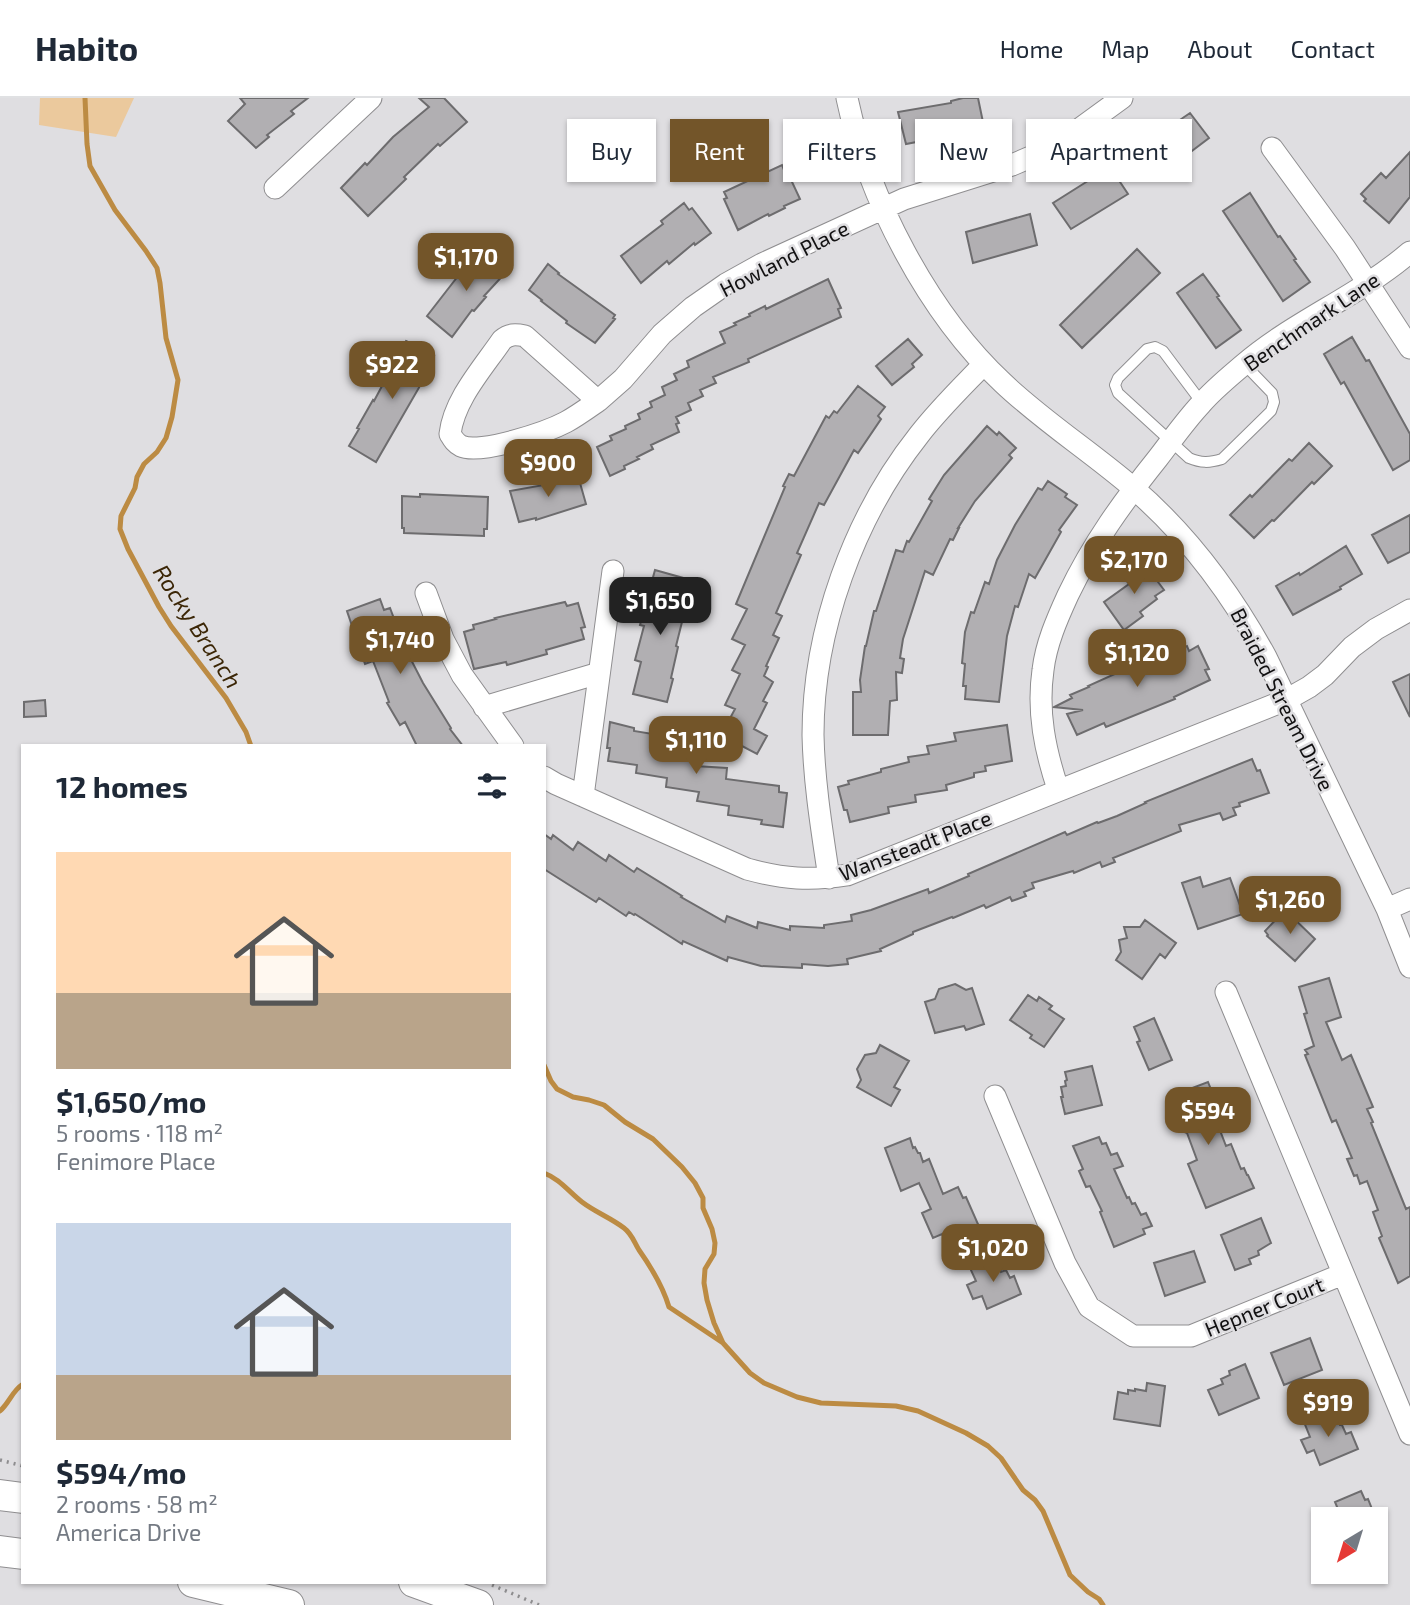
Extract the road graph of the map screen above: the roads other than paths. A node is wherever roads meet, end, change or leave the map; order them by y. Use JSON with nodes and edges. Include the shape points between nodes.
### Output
{"nodes":[{"id":1,"x":371,"y":98,"type":"edge"},
{"id":2,"x":847,"y":98,"type":"edge"},
{"id":3,"x":1122,"y":98,"type":"edge"},
{"id":4,"x":1272,"y":148,"type":"dead end"},
{"id":5,"x":275,"y":188,"type":"dead end"},
{"id":6,"x":884,"y":209,"type":"junction"},
{"id":7,"x":1410,"y":253,"type":"edge"},
{"id":8,"x":1368,"y":283,"type":"junction"},
{"id":9,"x":1410,"y":348,"type":"edge"},
{"id":10,"x":984,"y":364,"type":"junction"},
{"id":11,"x":1244,"y":364,"type":"junction"},
{"id":12,"x":598,"y":401,"type":"junction"},
{"id":13,"x":1202,"y":403,"type":"junction"},
{"id":14,"x":1171,"y":442,"type":"junction"},
{"id":15,"x":1134,"y":488,"type":"junction"},
{"id":16,"x":613,"y":571,"type":"dead end"},
{"id":17,"x":426,"y":593,"type":"dead end"},
{"id":18,"x":1410,"y":610,"type":"edge"},
{"id":19,"x":599,"y":673,"type":"junction"},
{"id":20,"x":1286,"y":700,"type":"junction"},
{"id":21,"x":484,"y":707,"type":"junction"},
{"id":22,"x":512,"y":744,"type":"edge"},
{"id":23,"x":546,"y":778,"type":"edge"},
{"id":24,"x":1058,"y":789,"type":"junction"},
{"id":25,"x":583,"y":796,"type":"junction"},
{"id":26,"x":829,"y":878,"type":"junction"},
{"id":27,"x":1410,"y":899,"type":"edge"},
{"id":28,"x":1387,"y":908,"type":"junction"},
{"id":29,"x":1410,"y":967,"type":"edge"},
{"id":30,"x":1226,"y":992,"type":"dead end"},
{"id":31,"x":995,"y":1096,"type":"dead end"},
{"id":32,"x":1343,"y":1274,"type":"junction"},
{"id":33,"x":1409,"y":1427,"type":"edge"},
{"id":34,"x":0,"y":1494,"type":"edge"},
{"id":35,"x":21,"y":1498,"type":"edge"},
{"id":36,"x":0,"y":1551,"type":"edge"},
{"id":37,"x":21,"y":1554,"type":"edge"},
{"id":38,"x":201,"y":1584,"type":"edge"},
{"id":39,"x":420,"y":1584,"type":"edge"},
{"id":40,"x":239,"y":1593,"type":"edge"},
{"id":41,"x":289,"y":1605,"type":"edge"},
{"id":42,"x":478,"y":1605,"type":"edge"}],
"edges":[{"from":1,"to":5,"type":"street"},
{"from":2,"to":6,"type":"street","name":"Braided Stream Drive","via":[[867,170]]},
{"from":3,"to":6,"type":"street","name":"Howland Place","via":[[1040,153]]},
{"from":4,"to":8,"type":"street"},
{"from":6,"to":10,"type":"street","name":"Braided Stream Drive","via":[[936,303]]},
{"from":6,"to":12,"type":"street","name":"Howland Place","via":[[726,284],[662,334]]},
{"from":7,"to":8,"type":"street","name":"Benchmark Lane"},
{"from":8,"to":9,"type":"street"},
{"from":8,"to":11,"type":"street","name":"Benchmark Lane","via":[[1285,333]]},
{"from":10,"to":15,"type":"street","name":"Braided Stream Drive","via":[[1036,413]]},
{"from":10,"to":26,"type":"street","via":[[944,405],[890,476],[833,602],[816,688],[813,734]]},
{"from":11,"to":13,"type":"street","name":"Benchmark Lane"},
{"from":11,"to":14,"type":"lane","via":[[1272,393],[1271,411],[1222,459],[1211,463],[1189,457]]},
{"from":12,"to":12,"type":"street","name":"Howland Place","via":[[525,336],[507,336],[458,405],[450,434],[469,448],[504,444],[567,422]]},
{"from":13,"to":14,"type":"street","name":"Benchmark Lane"},
{"from":13,"to":14,"type":"lane","via":[[1163,351],[1154,347],[1118,377],[1118,393]]},
{"from":14,"to":15,"type":"street","name":"Benchmark Lane"},
{"from":15,"to":20,"type":"street","name":"Braided Stream Drive","via":[[1189,542],[1219,581],[1247,622]]},
{"from":15,"to":24,"type":"street","name":"Benchmark Lane","via":[[1083,564],[1048,645],[1042,732]]},
{"from":16,"to":19,"type":"street"},
{"from":17,"to":21,"type":"street","via":[[443,639]]},
{"from":18,"to":20,"type":"street","name":"Wansteadt Place","via":[[1376,629],[1325,675]]},
{"from":19,"to":21,"type":"street"},
{"from":19,"to":25,"type":"street"},
{"from":20,"to":24,"type":"street","name":"Wansteadt Place"},
{"from":20,"to":28,"type":"street","name":"Braided Stream Drive"},
{"from":21,"to":22,"type":"street"},
{"from":23,"to":25,"type":"street","name":"Wansteadt Place"},
{"from":24,"to":26,"type":"street","name":"Wansteadt Place","via":[[847,875]]},
{"from":25,"to":26,"type":"street","name":"Wansteadt Place","via":[[747,869],[774,876]]},
{"from":27,"to":28,"type":"street"},
{"from":28,"to":29,"type":"street","name":"Braided Stream Drive"},
{"from":30,"to":32,"type":"street"},
{"from":31,"to":32,"type":"street","name":"Hepner Court","via":[[1065,1264],[1089,1307],[1133,1336],[1191,1336]]},
{"from":32,"to":33,"type":"street"},
{"from":34,"to":35,"type":"main road"},
{"from":36,"to":37,"type":"main road"},
{"from":38,"to":40,"type":"main road"},
{"from":39,"to":42,"type":"main road"},
{"from":40,"to":41,"type":"main road"}]}
